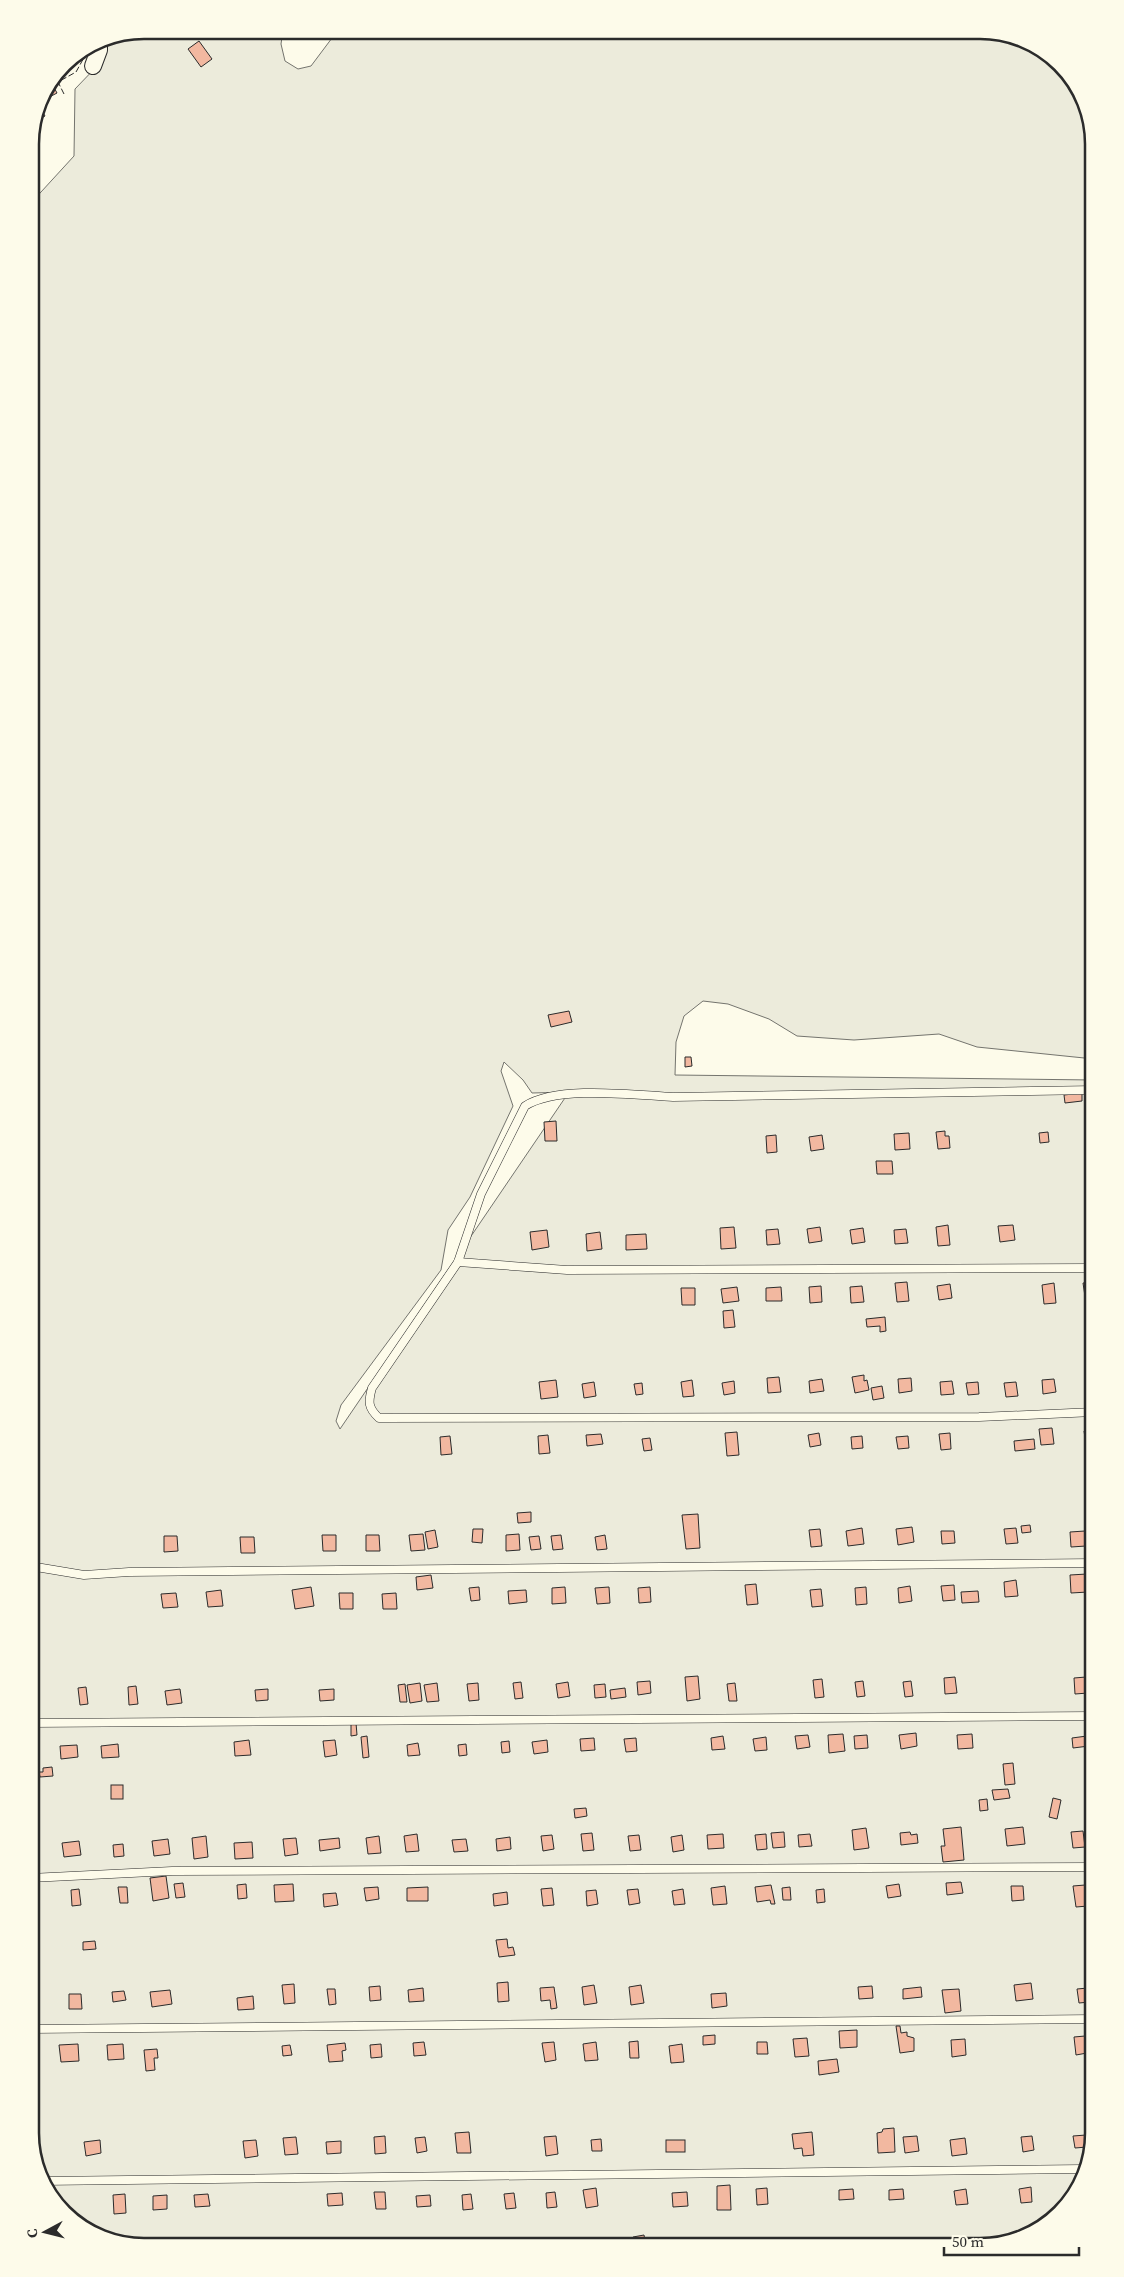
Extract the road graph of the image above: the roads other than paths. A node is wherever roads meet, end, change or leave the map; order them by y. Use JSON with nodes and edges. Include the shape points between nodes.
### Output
{"nodes":[{"id":1,"x":99,"y":49,"type":"edge"},
{"id":2,"x":93,"y":66,"type":"dead end"},
{"id":3,"x":1085,"y":1090,"type":"edge"},
{"id":4,"x":458,"y":1262,"type":"junction"},
{"id":5,"x":1085,"y":1268,"type":"edge"},
{"id":6,"x":1085,"y":1412,"type":"edge"},
{"id":7,"x":1085,"y":1563,"type":"edge"},
{"id":8,"x":39,"y":1568,"type":"edge"},
{"id":9,"x":1085,"y":1716,"type":"edge"},
{"id":10,"x":39,"y":1723,"type":"edge"},
{"id":11,"x":1085,"y":1867,"type":"edge"},
{"id":12,"x":39,"y":1878,"type":"edge"},
{"id":13,"x":1085,"y":2019,"type":"edge"},
{"id":14,"x":39,"y":2029,"type":"edge"},
{"id":15,"x":1079,"y":2170,"type":"edge"},
{"id":16,"x":50,"y":2181,"type":"edge"}],
"edges":[{"from":1,"to":2,"type":"street"},
{"from":3,"to":4,"type":"lane","via":[[673,1098],[609,1093],[560,1095],[534,1100],[525,1106],[481,1194]]},
{"from":4,"to":5,"type":"lane","via":[[567,1270]]},
{"from":4,"to":6,"type":"lane","via":[[372,1388],[368,1401],[370,1410],[379,1418],[979,1416]]},
{"from":7,"to":8,"type":"lane","via":[[84,1575]]},
{"from":9,"to":10,"type":"lane"},
{"from":11,"to":12,"type":"lane","via":[[172,1871]]},
{"from":13,"to":14,"type":"lane"},
{"from":15,"to":16,"type":"lane"}]}
